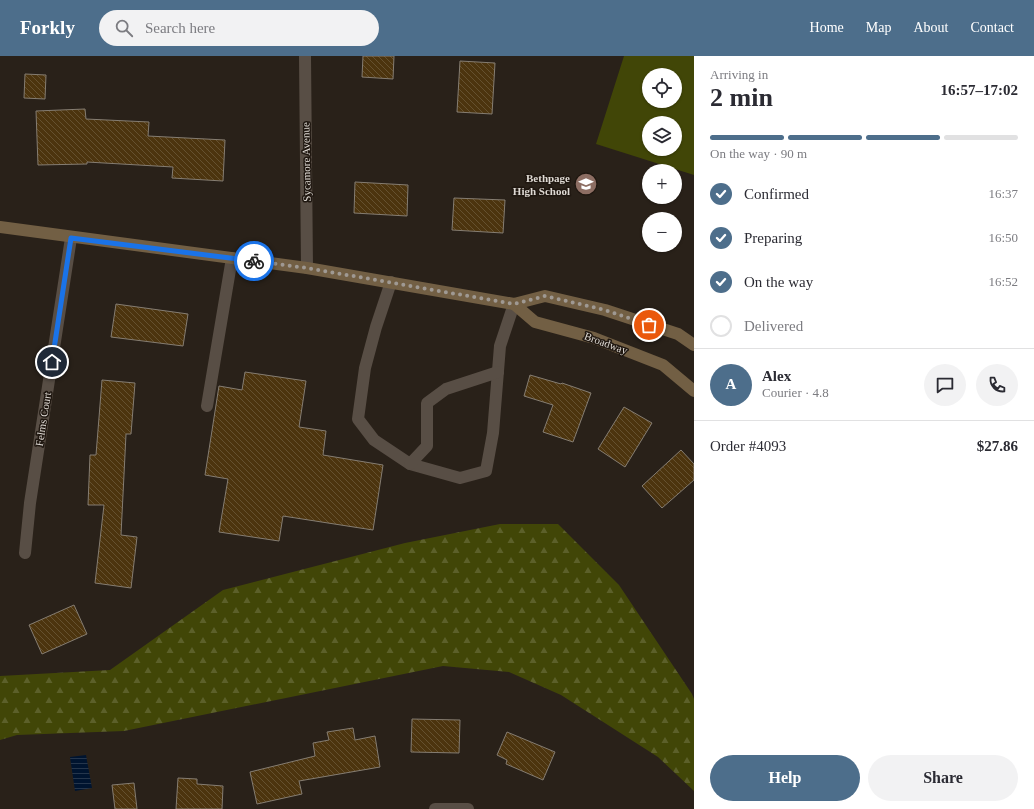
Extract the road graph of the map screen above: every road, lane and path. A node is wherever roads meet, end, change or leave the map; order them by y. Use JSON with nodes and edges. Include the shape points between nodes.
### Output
{"nodes":[{"id":1,"x":305,"y":56,"type":"edge"},
{"id":2,"x":0,"y":227,"type":"edge"},
{"id":3,"x":71,"y":238,"type":"junction"},
{"id":4,"x":232,"y":258,"type":"junction"},
{"id":5,"x":307,"y":268,"type":"junction"},
{"id":6,"x":390,"y":282,"type":"junction"},
{"id":7,"x":514,"y":304,"type":"junction"},
{"id":8,"x":678,"y":334,"type":"junction"},
{"id":9,"x":694,"y":338,"type":"edge"},
{"id":10,"x":694,"y":346,"type":"edge"},
{"id":11,"x":498,"y":372,"type":"junction"},
{"id":12,"x":694,"y":391,"type":"edge"},
{"id":13,"x":207,"y":406,"type":"dead end"},
{"id":14,"x":410,"y":464,"type":"junction"},
{"id":15,"x":25,"y":553,"type":"dead end"},
{"id":16,"x":435,"y":809,"type":"edge"},
{"id":17,"x":468,"y":809,"type":"edge"}],
"edges":[{"from":1,"to":5,"type":"street","name":"Sycamore Avenue"},
{"from":2,"to":3,"type":"main road"},
{"from":3,"to":4,"type":"main road"},
{"from":3,"to":15,"type":"street","name":"Felms Court","via":[[30,503]]},
{"from":4,"to":5,"type":"main road"},
{"from":4,"to":13,"type":"street"},
{"from":5,"to":6,"type":"main road"},
{"from":6,"to":7,"type":"main road"},
{"from":6,"to":14,"type":"street","via":[[365,368],[358,419],[374,440]]},
{"from":7,"to":8,"type":"main road","via":[[545,296],[605,310]]},
{"from":7,"to":11,"type":"street","via":[[500,346]]},
{"from":7,"to":12,"type":"main road","name":"Broadway","via":[[535,322],[594,338],[662,365]]},
{"from":8,"to":9,"type":"main road"},
{"from":8,"to":10,"type":"main road"},
{"from":11,"to":14,"type":"street","via":[[446,389],[427,403],[427,446]]},
{"from":11,"to":14,"type":"street","via":[[494,433],[486,471],[460,478]]},
{"from":16,"to":17,"type":"street"}]}
